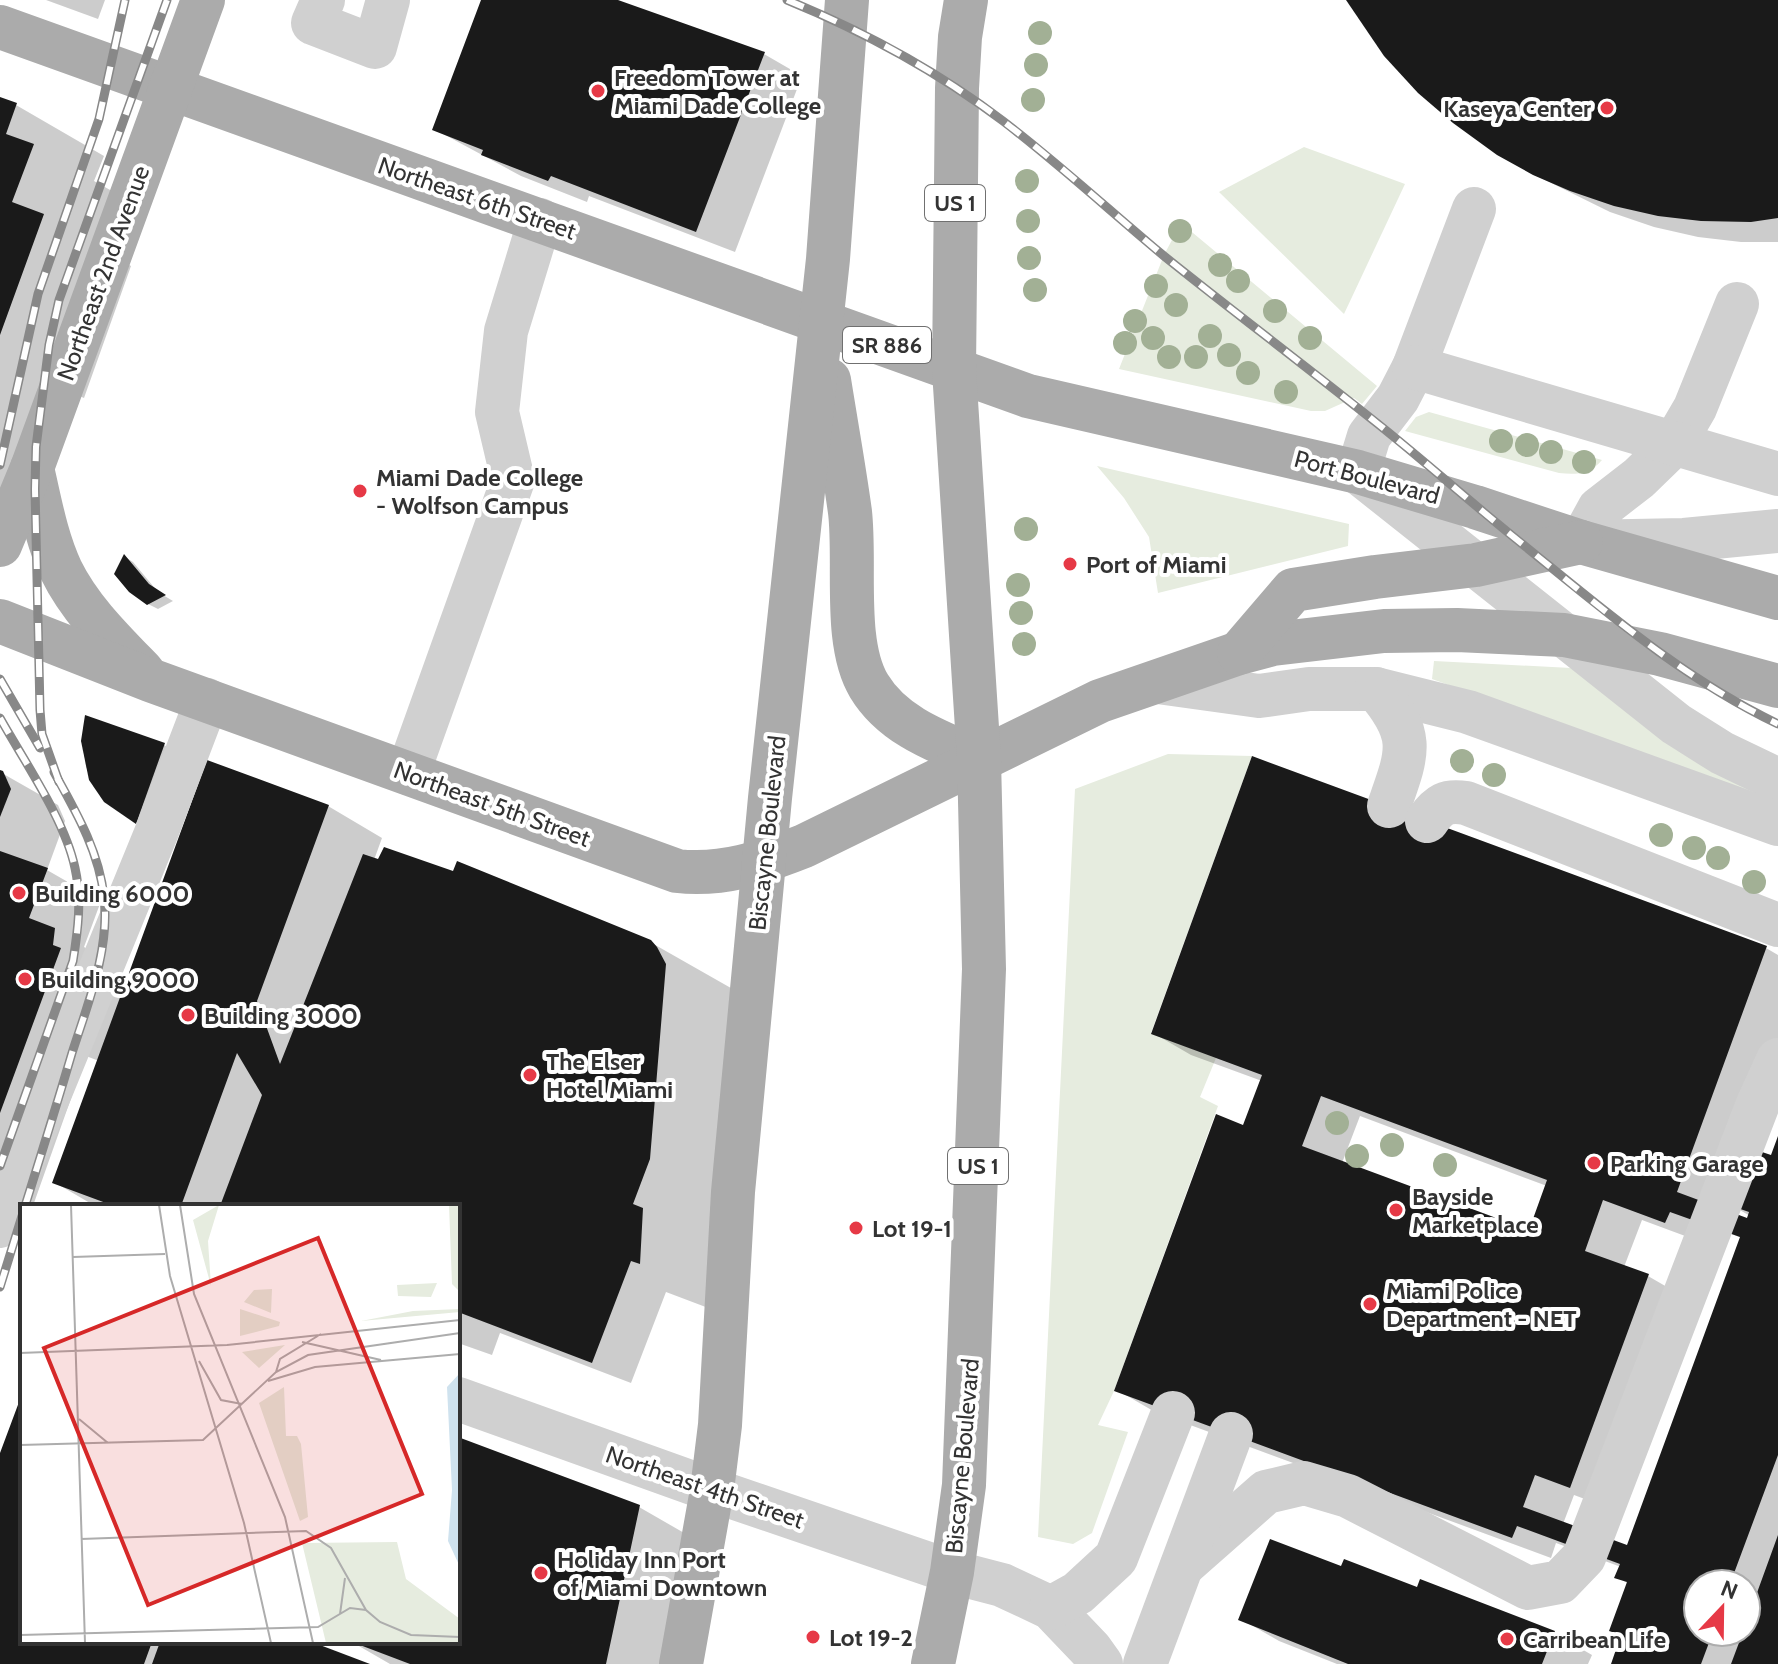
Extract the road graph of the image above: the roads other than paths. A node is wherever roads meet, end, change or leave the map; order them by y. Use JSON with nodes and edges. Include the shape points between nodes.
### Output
{"nodes":[{"id":1,"x":203,"y":0,"type":"edge"},
{"id":2,"x":323,"y":0,"type":"edge"},
{"id":3,"x":388,"y":0,"type":"edge"},
{"id":4,"x":847,"y":0,"type":"edge"},
{"id":5,"x":966,"y":0,"type":"edge"},
{"id":6,"x":0,"y":27,"type":"edge"},
{"id":7,"x":170,"y":89,"type":"junction"},
{"id":8,"x":1474,"y":209,"type":"dead end"},
{"id":9,"x":540,"y":220,"type":"junction"},
{"id":10,"x":1737,"y":304,"type":"dead end"},
{"id":11,"x":820,"y":320,"type":"junction"},
{"id":12,"x":1414,"y":367,"type":"junction"},
{"id":13,"x":954,"y":370,"type":"junction"},
{"id":14,"x":1674,"y":444,"type":"junction"},
{"id":15,"x":32,"y":468,"type":"junction"},
{"id":16,"x":1358,"y":472,"type":"junction"},
{"id":17,"x":1778,"y":474,"type":"edge"},
{"id":18,"x":1778,"y":531,"type":"edge"},
{"id":19,"x":1581,"y":542,"type":"junction"},
{"id":20,"x":0,"y":545,"type":"edge"},
{"id":21,"x":1476,"y":565,"type":"junction"},
{"id":22,"x":1778,"y":598,"type":"edge"},
{"id":23,"x":0,"y":621,"type":"edge"},
{"id":24,"x":1564,"y":635,"type":"junction"},
{"id":25,"x":1239,"y":653,"type":"junction"},
{"id":26,"x":150,"y":680,"type":"junction"},
{"id":27,"x":1158,"y":682,"type":"junction"},
{"id":28,"x":1778,"y":686,"type":"edge"},
{"id":29,"x":1376,"y":689,"type":"junction"},
{"id":30,"x":207,"y":700,"type":"junction"},
{"id":31,"x":979,"y":759,"type":"junction"},
{"id":32,"x":408,"y":773,"type":"junction"},
{"id":33,"x":1778,"y":780,"type":"edge"},
{"id":34,"x":1778,"y":824,"type":"edge"},
{"id":35,"x":764,"y":862,"type":"junction"},
{"id":36,"x":1778,"y":925,"type":"edge"},
{"id":37,"x":1778,"y":1060,"type":"edge"},
{"id":38,"x":0,"y":1229,"type":"edge"},
{"id":39,"x":20,"y":1238,"type":"edge"},
{"id":40,"x":460,"y":1400,"type":"edge"},
{"id":41,"x":1173,"y":1413,"type":"dead end"},
{"id":42,"x":1231,"y":1434,"type":"dead end"},
{"id":43,"x":712,"y":1490,"type":"junction"},
{"id":44,"x":1182,"y":1566,"type":"junction"},
{"id":45,"x":952,"y":1572,"type":"junction"},
{"id":46,"x":1051,"y":1608,"type":"junction"},
{"id":47,"x":681,"y":1664,"type":"edge"},
{"id":48,"x":933,"y":1664,"type":"edge"},
{"id":49,"x":1101,"y":1664,"type":"edge"},
{"id":50,"x":1145,"y":1664,"type":"edge"}],
"edges":[{"from":1,"to":7,"type":"main road","name":"Northeast 2nd Avenue"},
{"from":2,"to":3,"type":"street","via":[[313,23],[375,47]]},
{"from":4,"to":11,"type":"main road","name":"Biscayne Boulevard"},
{"from":5,"to":13,"type":"main road","name":"Biscayne Boulevard","number":"US 1","via":[[957,88]]},
{"from":6,"to":7,"type":"main road","name":"Northeast 6th Street"},
{"from":7,"to":9,"type":"main road","name":"Northeast 6th Street"},
{"from":7,"to":15,"type":"main road","name":"Northeast 2nd Avenue"},
{"from":8,"to":12,"type":"street"},
{"from":9,"to":11,"type":"main road","name":"Northeast 6th Street"},
{"from":9,"to":32,"type":"street","via":[[506,331],[497,412],[513,480]]},
{"from":10,"to":14,"type":"street","via":[[1695,408]]},
{"from":11,"to":13,"type":"main road","name":"Northeast 6th Street","number":"SR 886"},
{"from":11,"to":31,"type":"main road","via":[[850,515],[855,654],[869,686],[888,710],[932,739]]},
{"from":11,"to":35,"type":"main road","name":"Biscayne Boulevard"},
{"from":12,"to":14,"type":"street"},
{"from":12,"to":16,"type":"street","via":[[1369,436]]},
{"from":13,"to":16,"type":"main road","name":"Port Boulevard","via":[[1047,402]]},
{"from":13,"to":31,"type":"main road","name":"Biscayne Boulevard","number":"US 1"},
{"from":14,"to":17,"type":"street"},
{"from":14,"to":19,"type":"street","via":[[1599,509]]},
{"from":15,"to":20,"type":"main road","name":"Northeast 2nd Avenue"},
{"from":15,"to":26,"type":"main road","via":[[47,532],[75,595]]},
{"from":16,"to":19,"type":"main road","name":"Port Boulevard"},
{"from":16,"to":21,"type":"street"},
{"from":18,"to":19,"type":"street"},
{"from":19,"to":21,"type":"main road"},
{"from":19,"to":22,"type":"main road","name":"Port Boulevard"},
{"from":21,"to":24,"type":"street"},
{"from":21,"to":25,"type":"main road","via":[[1293,590]]},
{"from":23,"to":26,"type":"main road","name":"Northeast 5th Street"},
{"from":24,"to":25,"type":"main road","via":[[1384,631]]},
{"from":24,"to":28,"type":"main road"},
{"from":24,"to":33,"type":"street","via":[[1676,724]]},
{"from":25,"to":27,"type":"main road"},
{"from":26,"to":30,"type":"main road","name":"Northeast 5th Street"},
{"from":27,"to":29,"type":"street","via":[[1259,696],[1309,689]]},
{"from":27,"to":31,"type":"main road","via":[[1100,701]]},
{"from":29,"to":34,"type":"street","via":[[1468,712]]},
{"from":29,"to":36,"type":"street","via":[[1406,738],[1408,813],[1448,801],[1466,803]]},
{"from":30,"to":32,"type":"main road","name":"Northeast 5th Street"},
{"from":30,"to":38,"type":"street","via":[[18,1171]]},
{"from":31,"to":35,"type":"main road","name":"Northeast 5th Street"},
{"from":31,"to":45,"type":"main road","name":"Biscayne Boulevard","number":"US 1","via":[[981,1110],[964,1485]]},
{"from":32,"to":35,"type":"main road","name":"Northeast 5th Street","via":[[677,871],[724,872]]},
{"from":35,"to":43,"type":"main road","name":"Biscayne Boulevard"},
{"from":37,"to":44,"type":"street","via":[[1584,1557],[1560,1582],[1528,1588],[1348,1496],[1304,1483],[1266,1492]]},
{"from":38,"to":39,"type":"street"},
{"from":40,"to":43,"type":"street","name":"Northeast 4th Street"},
{"from":41,"to":46,"type":"street","via":[[1116,1558],[1078,1593]]},
{"from":42,"to":44,"type":"street"},
{"from":43,"to":45,"type":"street","name":"Northeast 4th Street"},
{"from":43,"to":47,"type":"main road","name":"Biscayne Boulevard"},
{"from":44,"to":50,"type":"street"},
{"from":45,"to":46,"type":"street","name":"Northeast 4th Street","via":[[1002,1585]]},
{"from":45,"to":48,"type":"main road","name":"Biscayne Boulevard","number":"US 1"},
{"from":46,"to":49,"type":"street"}]}
